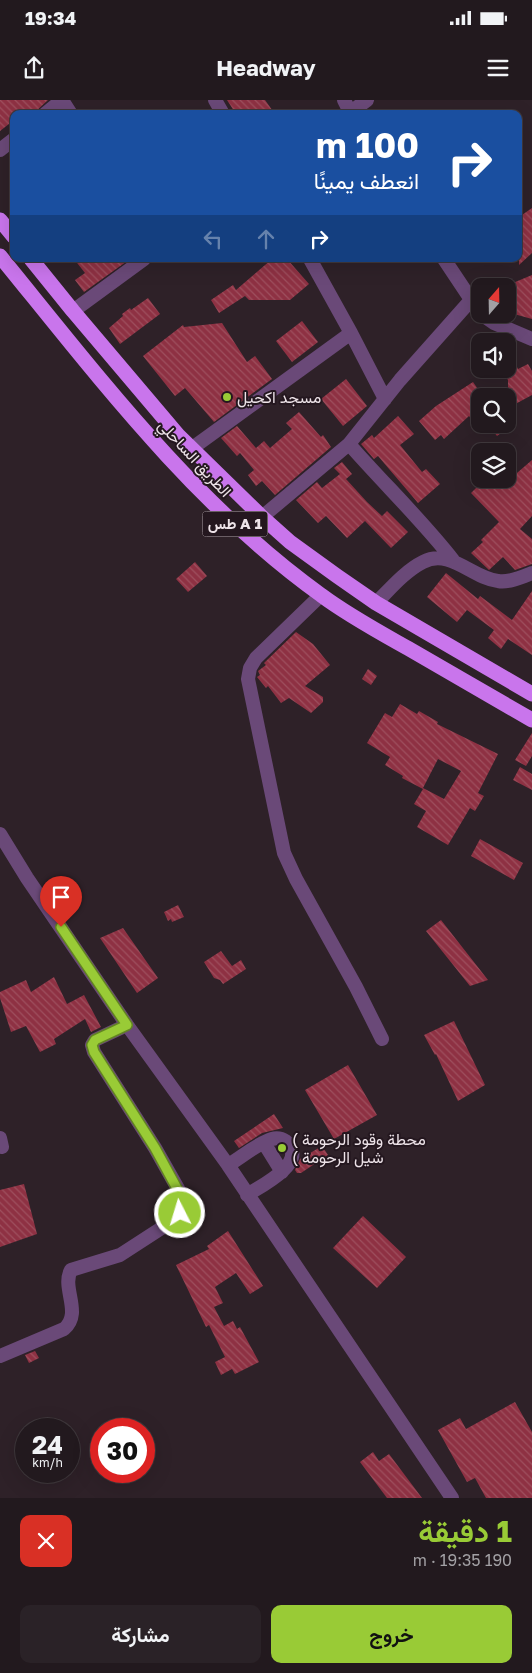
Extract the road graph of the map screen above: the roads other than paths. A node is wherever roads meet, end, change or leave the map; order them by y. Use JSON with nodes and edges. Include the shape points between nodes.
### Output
{"nodes":[{"id":1,"x":62,"y":100,"type":"edge"},
{"id":2,"x":368,"y":100,"type":"edge"},
{"id":3,"x":50,"y":110,"type":"edge"},
{"id":4,"x":349,"y":110,"type":"edge"},
{"id":5,"x":10,"y":142,"type":"edge"},
{"id":6,"x":0,"y":150,"type":"edge"},
{"id":7,"x":0,"y":220,"type":"edge"},
{"id":8,"x":10,"y":232,"type":"edge"},
{"id":9,"x":0,"y":256,"type":"edge"},
{"id":10,"x":33,"y":262,"type":"edge"},
{"id":11,"x":140,"y":262,"type":"edge"},
{"id":12,"x":312,"y":262,"type":"edge"},
{"id":13,"x":446,"y":262,"type":"edge"},
{"id":14,"x":471,"y":300,"type":"joint"},
{"id":15,"x":73,"y":311,"type":"junction"},
{"id":16,"x":494,"y":323,"type":"edge"},
{"id":17,"x":351,"y":333,"type":"junction"},
{"id":18,"x":532,"y":339,"type":"edge"},
{"id":19,"x":385,"y":399,"type":"junction"},
{"id":20,"x":349,"y":444,"type":"junction"},
{"id":21,"x":191,"y":448,"type":"junction"},
{"id":22,"x":262,"y":517,"type":"junction"},
{"id":23,"x":452,"y":560,"type":"junction"},
{"id":24,"x":532,"y":573,"type":"edge"},
{"id":25,"x":321,"y":596,"type":"junction"},
{"id":26,"x":376,"y":603,"type":"junction"},
{"id":27,"x":532,"y":694,"type":"edge"},
{"id":28,"x":532,"y":720,"type":"edge"},
{"id":29,"x":0,"y":834,"type":"edge"},
{"id":30,"x":127,"y":1025,"type":"junction"},
{"id":31,"x":382,"y":1040,"type":"dead end"},
{"id":32,"x":264,"y":1143,"type":"junction"},
{"id":33,"x":228,"y":1165,"type":"junction"},
{"id":34,"x":282,"y":1172,"type":"junction"},
{"id":35,"x":247,"y":1195,"type":"junction"},
{"id":36,"x":0,"y":1356,"type":"edge"},
{"id":37,"x":452,"y":1498,"type":"edge"}],
"edges":[{"from":1,"to":3,"type":"street"},
{"from":2,"to":4,"type":"street"},
{"from":5,"to":6,"type":"street"},
{"from":7,"to":8,"type":"highway"},
{"from":9,"to":25,"type":"highway","name":"الطريق الساحلي","number":"طس A 1","via":[[160,449],[223,513]]},
{"from":10,"to":15,"type":"highway","name":"الطريق الساحلي","number":"طس A 1"},
{"from":11,"to":15,"type":"street"},
{"from":12,"to":17,"type":"street"},
{"from":13,"to":14,"type":"street"},
{"from":14,"to":19,"type":"street"},
{"from":15,"to":21,"type":"highway","name":"الطريق الساحلي","number":"طس A 1"},
{"from":16,"to":18,"type":"street"},
{"from":17,"to":19,"type":"street"},
{"from":17,"to":21,"type":"street"},
{"from":19,"to":20,"type":"street"},
{"from":20,"to":22,"type":"street"},
{"from":20,"to":23,"type":"street"},
{"from":21,"to":22,"type":"highway","name":"الطريق الساحلي","number":"طس A 1"},
{"from":22,"to":26,"type":"highway","name":"الطريق الساحلي","number":"طس A 1"},
{"from":23,"to":24,"type":"street","via":[[482,577],[500,582]]},
{"from":23,"to":26,"type":"street","via":[[424,561]]},
{"from":25,"to":28,"type":"highway","name":"الطريق الساحلي","number":"طس A 1"},
{"from":25,"to":31,"type":"street","via":[[256,658],[248,679],[284,853]]},
{"from":26,"to":27,"type":"highway","name":"الطريق الساحلي","number":"طس A 1"},
{"from":29,"to":30,"type":"street"},
{"from":30,"to":33,"type":"street"},
{"from":30,"to":36,"type":"street","via":[[95,1040],[92,1045],[180,1194],[180,1213],[120,1255],[71,1270],[68,1278],[72,1315],[69,1324]]},
{"from":32,"to":33,"type":"street"},
{"from":32,"to":34,"type":"street"},
{"from":32,"to":34,"type":"street","via":[[280,1138],[290,1146],[292,1159]]},
{"from":33,"to":35,"type":"street"},
{"from":34,"to":35,"type":"street"},
{"from":35,"to":37,"type":"street"}]}
